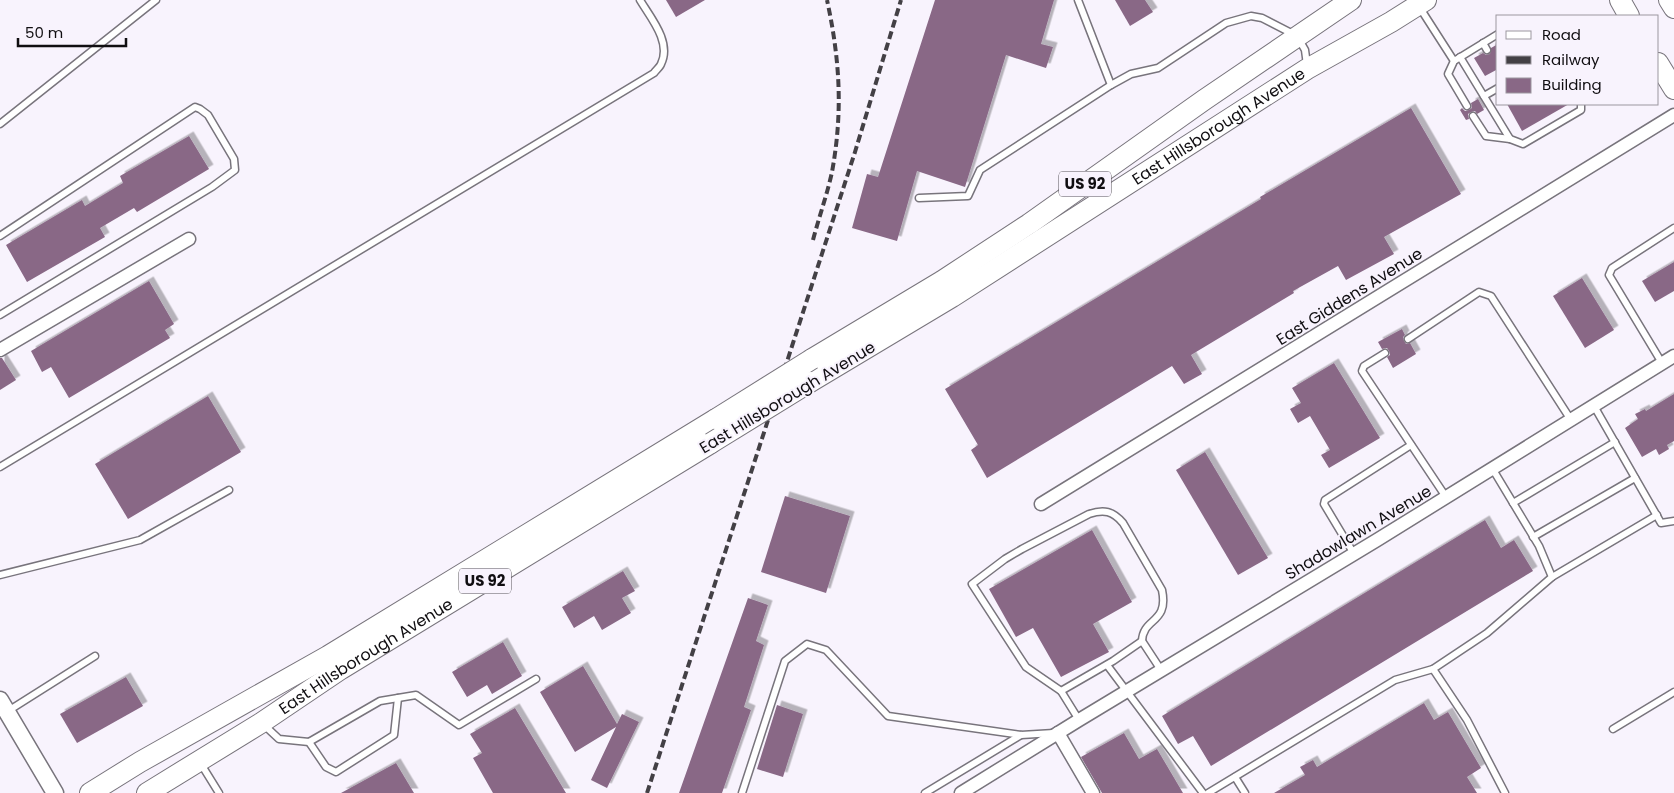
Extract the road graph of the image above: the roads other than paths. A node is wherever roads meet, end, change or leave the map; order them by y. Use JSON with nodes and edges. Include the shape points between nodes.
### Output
{"nodes":[{"id":1,"x":156,"y":0,"type":"edge"},
{"id":2,"x":640,"y":0,"type":"edge"},
{"id":3,"x":1078,"y":0,"type":"edge"},
{"id":4,"x":1351,"y":0,"type":"edge"},
{"id":5,"x":1620,"y":0,"type":"edge"},
{"id":6,"x":1669,"y":0,"type":"edge"},
{"id":7,"x":1422,"y":2,"type":"edge"},
{"id":8,"x":1674,"y":8,"type":"edge"},
{"id":9,"x":1628,"y":15,"type":"edge"},
{"id":10,"x":1496,"y":35,"type":"edge"},
{"id":11,"x":1297,"y":36,"type":"junction"},
{"id":12,"x":1483,"y":43,"type":"junction"},
{"id":13,"x":1487,"y":50,"type":"dead end"},
{"id":14,"x":1457,"y":59,"type":"junction"},
{"id":15,"x":1659,"y":65,"type":"edge"},
{"id":16,"x":1307,"y":69,"type":"junction"},
{"id":17,"x":1111,"y":85,"type":"junction"},
{"id":18,"x":1496,"y":89,"type":"edge"},
{"id":19,"x":1674,"y":89,"type":"edge"},
{"id":20,"x":1484,"y":96,"type":"junction"},
{"id":21,"x":1581,"y":105,"type":"edge"},
{"id":22,"x":1467,"y":106,"type":"dead end"},
{"id":23,"x":1674,"y":115,"type":"edge"},
{"id":24,"x":1473,"y":116,"type":"dead end"},
{"id":25,"x":0,"y":124,"type":"edge"},
{"id":26,"x":1510,"y":139,"type":"junction"},
{"id":27,"x":919,"y":198,"type":"dead end"},
{"id":28,"x":1674,"y":228,"type":"edge"},
{"id":29,"x":0,"y":236,"type":"edge"},
{"id":30,"x":189,"y":239,"type":"dead end"},
{"id":31,"x":0,"y":315,"type":"edge"},
{"id":32,"x":1408,"y":340,"type":"dead end"},
{"id":33,"x":0,"y":350,"type":"edge"},
{"id":34,"x":1385,"y":353,"type":"dead end"},
{"id":35,"x":1674,"y":356,"type":"edge"},
{"id":36,"x":1662,"y":363,"type":"junction"},
{"id":37,"x":1594,"y":406,"type":"junction"},
{"id":38,"x":1571,"y":420,"type":"junction"},
{"id":39,"x":1615,"y":442,"type":"junction"},
{"id":40,"x":1411,"y":445,"type":"junction"},
{"id":41,"x":0,"y":467,"type":"edge"},
{"id":42,"x":1492,"y":468,"type":"junction"},
{"id":43,"x":1635,"y":478,"type":"junction"},
{"id":44,"x":229,"y":490,"type":"dead end"},
{"id":45,"x":1446,"y":497,"type":"junction"},
{"id":46,"x":1041,"y":504,"type":"dead end"},
{"id":47,"x":1513,"y":504,"type":"junction"},
{"id":48,"x":1657,"y":515,"type":"junction"},
{"id":49,"x":1674,"y":521,"type":"edge"},
{"id":50,"x":1533,"y":537,"type":"junction"},
{"id":51,"x":1354,"y":554,"type":"junction"},
{"id":52,"x":0,"y":575,"type":"edge"},
{"id":53,"x":1552,"y":577,"type":"junction"},
{"id":54,"x":1142,"y":641,"type":"junction"},
{"id":55,"x":95,"y":656,"type":"dead end"},
{"id":56,"x":1107,"y":664,"type":"junction"},
{"id":57,"x":1433,"y":669,"type":"junction"},
{"id":58,"x":1161,"y":670,"type":"junction"},
{"id":59,"x":536,"y":678,"type":"dead end"},
{"id":60,"x":1061,"y":691,"type":"junction"},
{"id":61,"x":1127,"y":691,"type":"junction"},
{"id":62,"x":1674,"y":692,"type":"edge"},
{"id":63,"x":398,"y":698,"type":"junction"},
{"id":64,"x":4,"y":706,"type":"edge"},
{"id":65,"x":1079,"y":720,"type":"junction"},
{"id":66,"x":261,"y":723,"type":"junction"},
{"id":67,"x":1612,"y":729,"type":"dead end"},
{"id":68,"x":1058,"y":733,"type":"junction"},
{"id":69,"x":1021,"y":735,"type":"junction"},
{"id":70,"x":309,"y":742,"type":"junction"},
{"id":71,"x":199,"y":760,"type":"junction"},
{"id":72,"x":1236,"y":776,"type":"junction"},
{"id":73,"x":969,"y":791,"type":"edge"},
{"id":74,"x":55,"y":793,"type":"edge"},
{"id":75,"x":90,"y":793,"type":"edge"},
{"id":76,"x":147,"y":793,"type":"edge"},
{"id":77,"x":219,"y":793,"type":"edge"},
{"id":78,"x":742,"y":793,"type":"edge"},
{"id":79,"x":925,"y":793,"type":"edge"},
{"id":80,"x":1093,"y":793,"type":"edge"},
{"id":81,"x":1203,"y":793,"type":"edge"},
{"id":82,"x":1208,"y":793,"type":"edge"},
{"id":83,"x":1245,"y":793,"type":"edge"},
{"id":84,"x":1506,"y":793,"type":"edge"}],
"edges":[{"from":1,"to":25,"type":"lane"},
{"from":2,"to":41,"type":"lane","via":[[663,44],[664,56],[654,73]]},
{"from":3,"to":17,"type":"lane"},
{"from":4,"to":11,"type":"main road","name":"East Hillsborough Avenue","number":"US 92"},
{"from":5,"to":9,"type":"main road"},
{"from":6,"to":8,"type":"main road"},
{"from":7,"to":14,"type":"lane"},
{"from":7,"to":16,"type":"main road","name":"East Hillsborough Avenue","number":"US 92"},
{"from":10,"to":12,"type":"lane"},
{"from":11,"to":16,"type":"lane","via":[[1305,50]]},
{"from":11,"to":17,"type":"lane","via":[[1262,18],[1251,16],[1226,23],[1158,68],[1131,74]]},
{"from":11,"to":75,"type":"main road","name":"East Hillsborough Avenue","number":"US 92","bridge":true,"via":[[1029,224],[942,281],[328,656]]},
{"from":12,"to":13,"type":"lane"},
{"from":12,"to":14,"type":"lane"},
{"from":14,"to":20,"type":"lane"},
{"from":14,"to":22,"type":"lane","via":[[1448,74]]},
{"from":15,"to":19,"type":"main road"},
{"from":16,"to":66,"type":"main road","name":"East Hillsborough Avenue","number":"US 92","bridge":true,"via":[[952,297],[341,669]]},
{"from":17,"to":27,"type":"lane","via":[[980,170],[968,196]]},
{"from":18,"to":20,"type":"lane"},
{"from":20,"to":26,"type":"lane"},
{"from":21,"to":26,"type":"lane","via":[[1581,110],[1523,144]]},
{"from":23,"to":46,"type":"street","name":"East Giddens Avenue"},
{"from":24,"to":26,"type":"lane","via":[[1486,136]]},
{"from":28,"to":36,"type":"lane","via":[[1612,268],[1609,275]]},
{"from":29,"to":31,"type":"lane","via":[[195,108],[208,115],[234,159],[235,170],[212,186]]},
{"from":30,"to":33,"type":"street"},
{"from":32,"to":38,"type":"lane","via":[[1479,292],[1491,296]]},
{"from":34,"to":40,"type":"lane","via":[[1364,366],[1362,371]]},
{"from":35,"to":36,"type":"street","name":"Shadowlawn Avenue"},
{"from":36,"to":37,"type":"street","name":"Shadowlawn Avenue"},
{"from":37,"to":38,"type":"street","name":"Shadowlawn Avenue"},
{"from":37,"to":39,"type":"lane"},
{"from":38,"to":42,"type":"street","name":"Shadowlawn Avenue"},
{"from":39,"to":43,"type":"lane"},
{"from":39,"to":47,"type":"lane"},
{"from":40,"to":45,"type":"lane"},
{"from":40,"to":51,"type":"lane","via":[[1326,500],[1324,504]]},
{"from":42,"to":45,"type":"street","name":"Shadowlawn Avenue"},
{"from":42,"to":47,"type":"lane"},
{"from":43,"to":48,"type":"lane"},
{"from":43,"to":50,"type":"lane"},
{"from":44,"to":52,"type":"lane","via":[[140,540]]},
{"from":45,"to":51,"type":"street","name":"Shadowlawn Avenue"},
{"from":47,"to":50,"type":"lane"},
{"from":48,"to":49,"type":"lane","via":[[1661,522]]},
{"from":48,"to":53,"type":"lane"},
{"from":50,"to":53,"type":"lane"},
{"from":51,"to":58,"type":"street","name":"Shadowlawn Avenue"},
{"from":53,"to":57,"type":"lane","via":[[1487,632]]},
{"from":54,"to":56,"type":"lane"},
{"from":54,"to":58,"type":"lane"},
{"from":54,"to":60,"type":"lane","via":[[1144,631],[1160,615],[1164,597],[1115,514],[1109,511],[1088,514],[1005,559],[972,584],[1026,667]]},
{"from":55,"to":64,"type":"lane"},
{"from":56,"to":60,"type":"lane"},
{"from":56,"to":61,"type":"lane"},
{"from":57,"to":72,"type":"lane","via":[[1395,680]]},
{"from":57,"to":84,"type":"lane","via":[[1467,720]]},
{"from":58,"to":61,"type":"street","name":"Shadowlawn Avenue"},
{"from":59,"to":63,"type":"lane","via":[[459,725],[416,695]]},
{"from":60,"to":65,"type":"lane"},
{"from":61,"to":65,"type":"street","name":"Shadowlawn Avenue"},
{"from":61,"to":81,"type":"lane"},
{"from":62,"to":67,"type":"lane"},
{"from":63,"to":70,"type":"lane","via":[[380,701]]},
{"from":63,"to":70,"type":"lane","via":[[394,735],[336,772],[326,767]]},
{"from":64,"to":74,"type":"street"},
{"from":65,"to":68,"type":"street","name":"Shadowlawn Avenue"},
{"from":66,"to":70,"type":"lane","via":[[279,739]]},
{"from":66,"to":71,"type":"main road","name":"East Hillsborough Avenue","number":"US 92"},
{"from":68,"to":69,"type":"lane"},
{"from":68,"to":73,"type":"street","name":"Shadowlawn Avenue"},
{"from":68,"to":80,"type":"street"},
{"from":69,"to":78,"type":"lane","via":[[888,716],[826,650],[807,644],[785,661]]},
{"from":69,"to":79,"type":"lane"},
{"from":71,"to":76,"type":"main road","name":"East Hillsborough Avenue","number":"US 92"},
{"from":71,"to":77,"type":"lane"},
{"from":72,"to":82,"type":"lane"},
{"from":72,"to":83,"type":"lane"}]}
